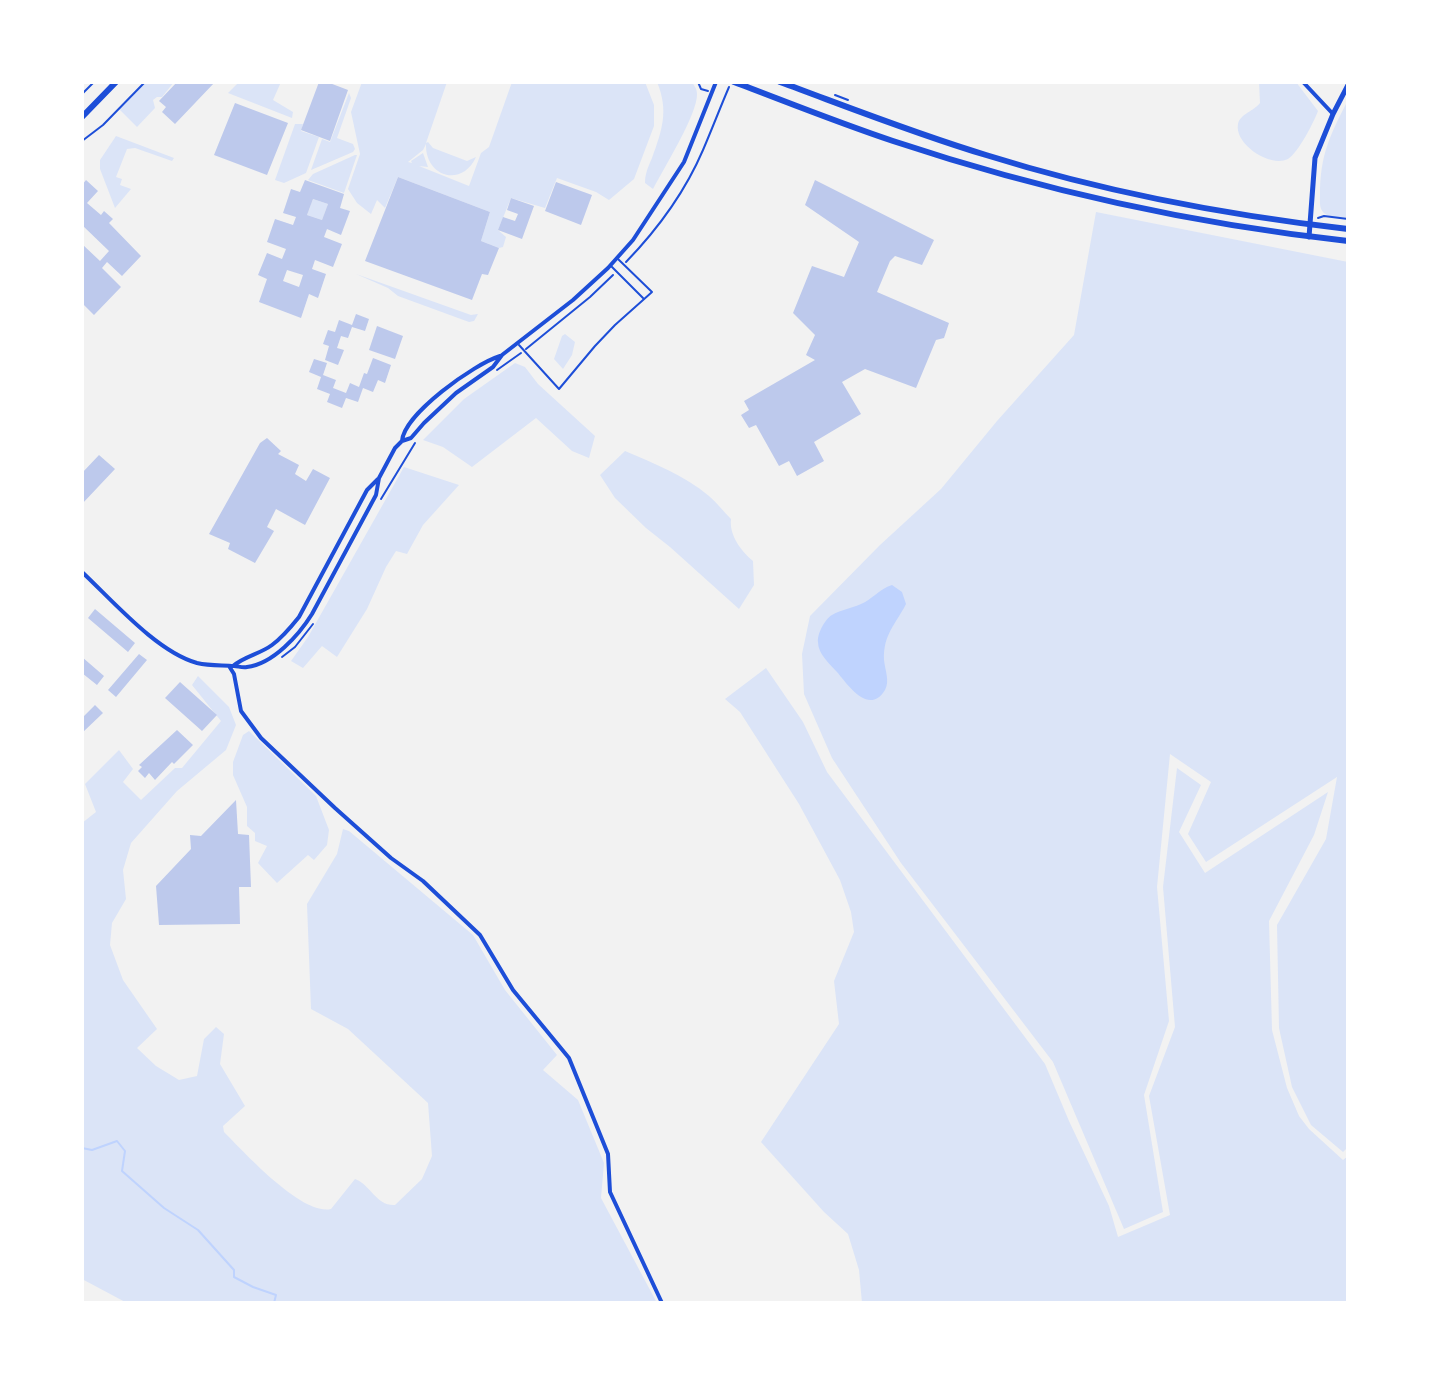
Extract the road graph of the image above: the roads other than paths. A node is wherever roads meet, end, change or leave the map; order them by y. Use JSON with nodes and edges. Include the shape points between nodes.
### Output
{"nodes":[{"id":1,"x":116,"y":82,"type":"edge"},
{"id":2,"x":716,"y":82,"type":"edge"},
{"id":3,"x":734,"y":82,"type":"edge"},
{"id":4,"x":780,"y":82,"type":"edge"},
{"id":5,"x":1303,"y":82,"type":"edge"},
{"id":6,"x":1348,"y":85,"type":"edge"},
{"id":7,"x":1333,"y":114,"type":"junction"},
{"id":8,"x":82,"y":117,"type":"edge"},
{"id":9,"x":1310,"y":222,"type":"junction"},
{"id":10,"x":1348,"y":229,"type":"edge"},
{"id":11,"x":1309,"y":237,"type":"junction"},
{"id":12,"x":1348,"y":241,"type":"edge"},
{"id":13,"x":617,"y":258,"type":"junction"},
{"id":14,"x":610,"y":266,"type":"junction"},
{"id":15,"x":645,"y":299,"type":"junction"},
{"id":16,"x":518,"y":344,"type":"junction"},
{"id":17,"x":502,"y":355,"type":"junction"},
{"id":18,"x":402,"y":441,"type":"junction"},
{"id":19,"x":379,"y":478,"type":"junction"},
{"id":20,"x":82,"y":572,"type":"edge"},
{"id":21,"x":231,"y":666,"type":"junction"},
{"id":22,"x":662,"y":1303,"type":"edge"}],
"edges":[{"from":1,"to":8,"type":"main road"},
{"from":2,"to":13,"type":"street","via":[[684,162]]},
{"from":3,"to":11,"type":"main road","via":[[900,143],[1069,192]]},
{"from":4,"to":9,"type":"main road","via":[[933,138],[1059,176],[1223,212]]},
{"from":5,"to":7,"type":"street"},
{"from":6,"to":7,"type":"main road"},
{"from":7,"to":9,"type":"main road","via":[[1315,158]]},
{"from":9,"to":10,"type":"main road"},
{"from":9,"to":11,"type":"main road"},
{"from":11,"to":12,"type":"main road"},
{"from":13,"to":14,"type":"street"},
{"from":13,"to":15,"type":"lane","via":[[652,292]]},
{"from":14,"to":15,"type":"lane"},
{"from":14,"to":16,"type":"street"},
{"from":15,"to":16,"type":"lane","via":[[559,389]]},
{"from":16,"to":17,"type":"street"},
{"from":17,"to":18,"type":"street"},
{"from":17,"to":18,"type":"street","via":[[436,396],[402,432]]},
{"from":18,"to":19,"type":"street"},
{"from":19,"to":21,"type":"street","via":[[367,490],[299,617],[271,646]]},
{"from":19,"to":21,"type":"street","via":[[376,495],[302,631],[263,661]]},
{"from":20,"to":21,"type":"street","via":[[182,658]]},
{"from":21,"to":22,"type":"street","via":[[241,711],[260,737],[480,935],[513,990],[569,1058],[608,1154],[610,1192]]}]}
